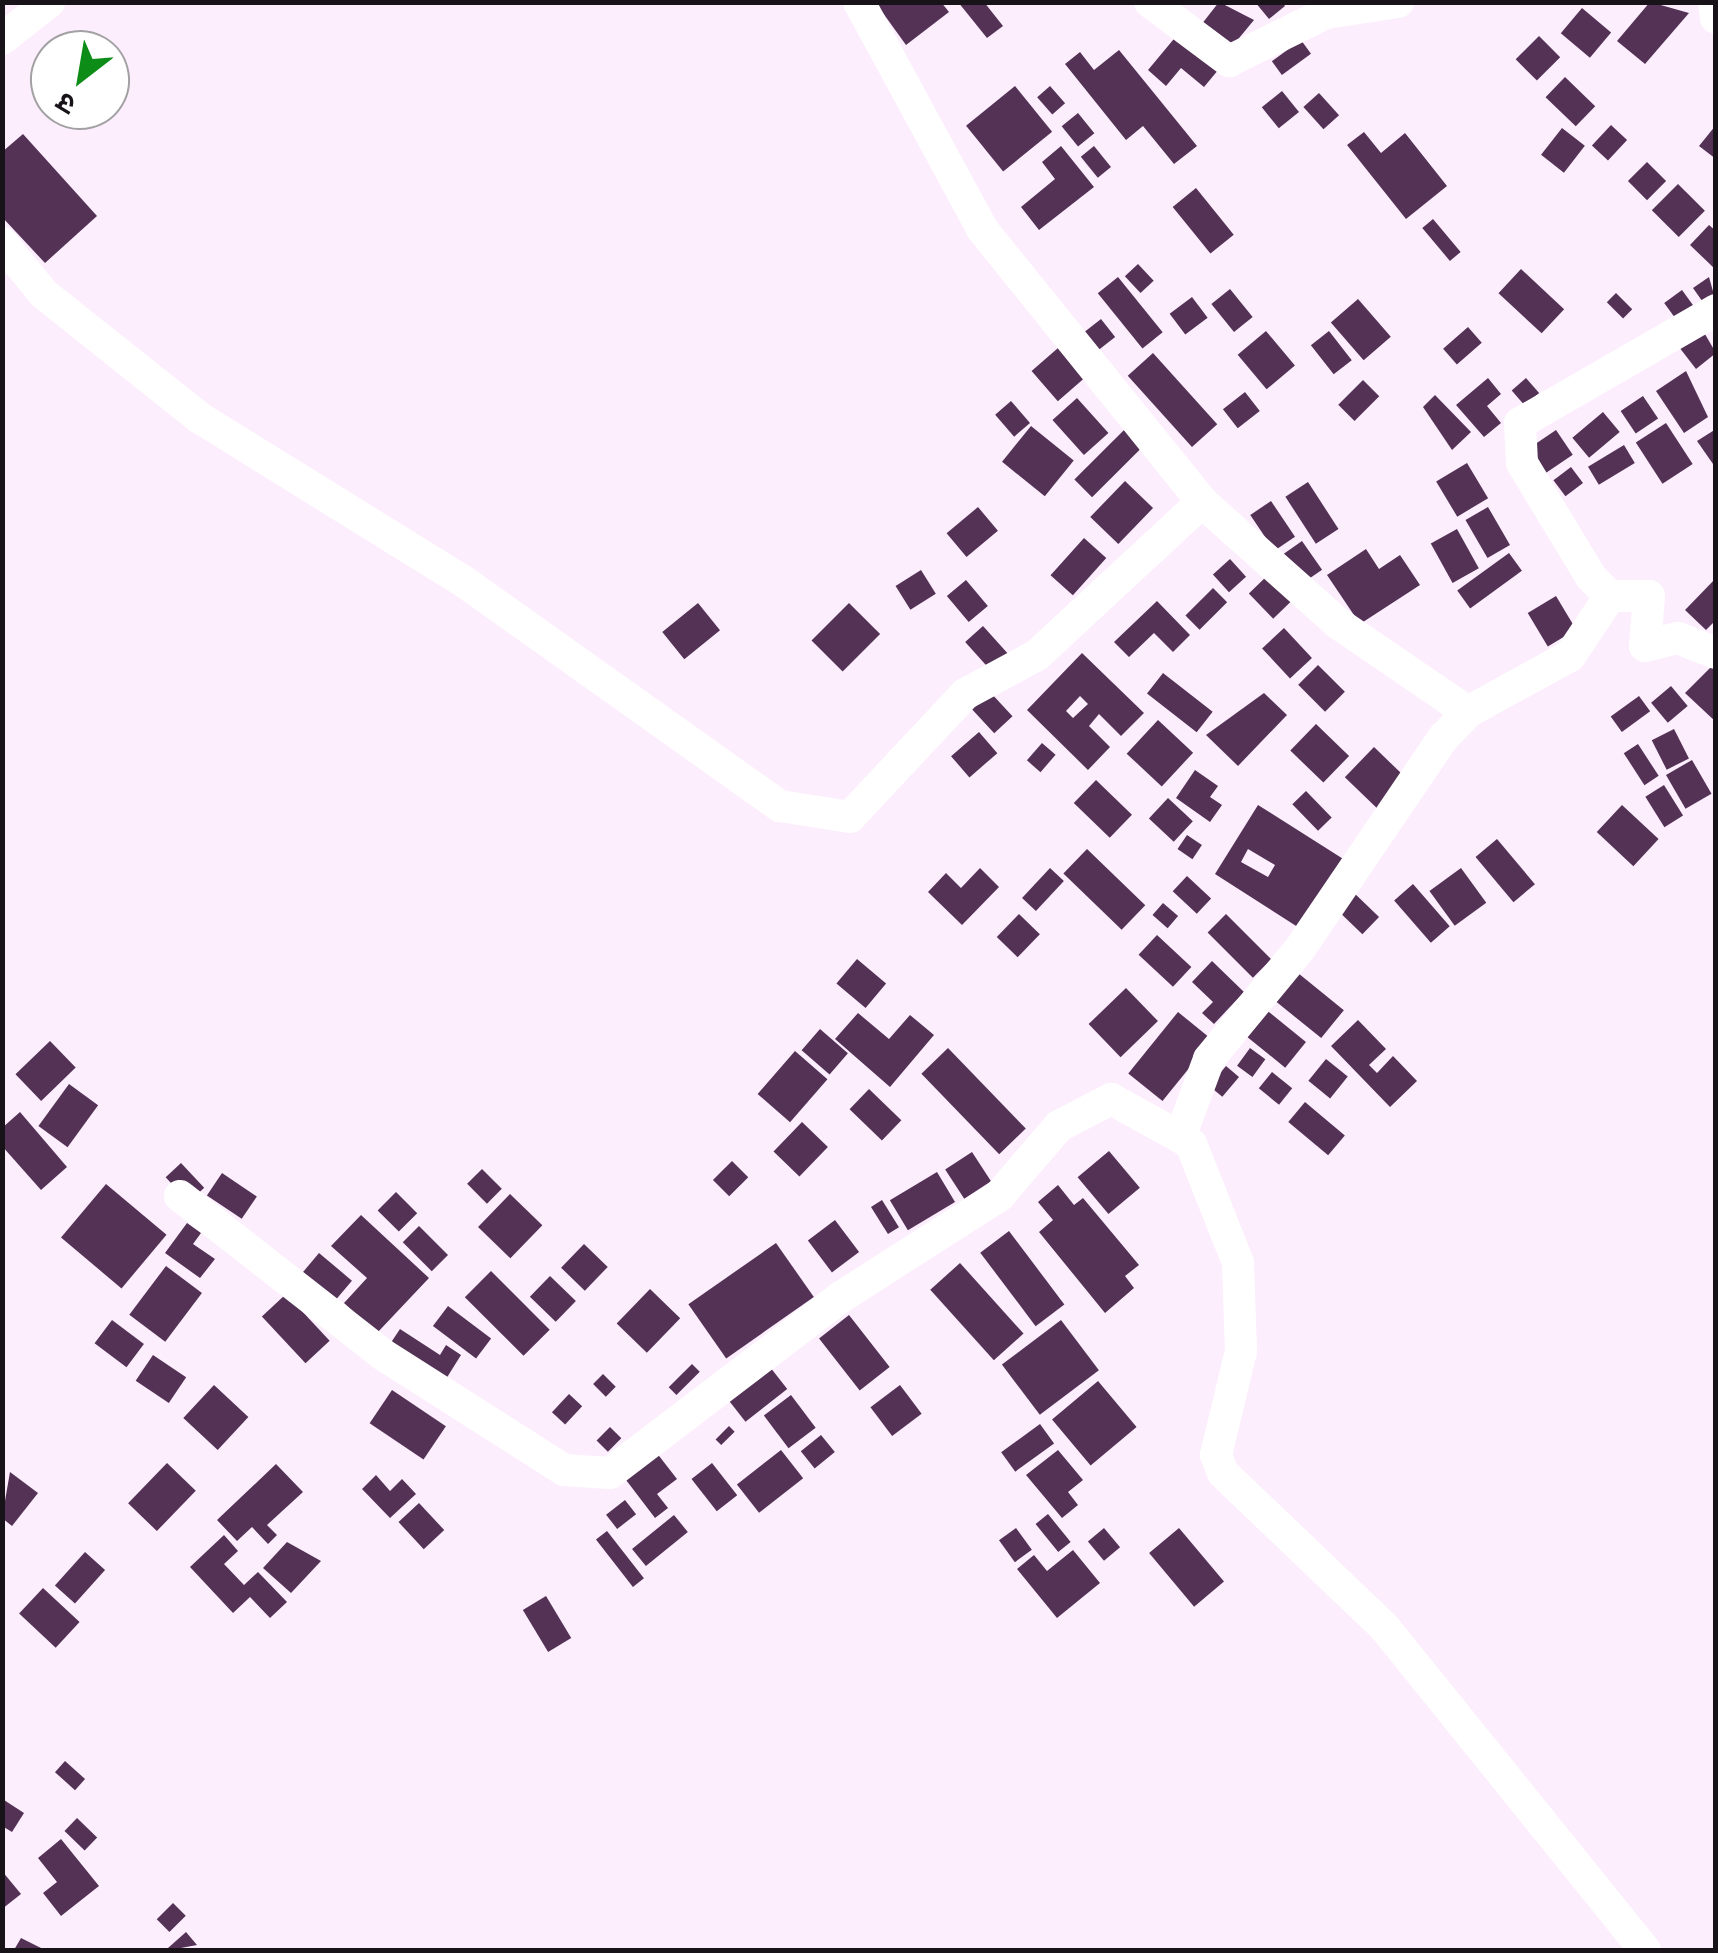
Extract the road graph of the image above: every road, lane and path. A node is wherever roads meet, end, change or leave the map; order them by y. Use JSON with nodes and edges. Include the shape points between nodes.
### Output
{"nodes":[{"id":1,"x":49,"y":2,"type":"edge"},
{"id":2,"x":859,"y":2,"type":"edge"},
{"id":3,"x":1150,"y":2,"type":"edge"},
{"id":4,"x":1398,"y":2,"type":"edge"},
{"id":5,"x":1714,"y":2,"type":"edge"},
{"id":6,"x":1716,"y":18,"type":"edge"},
{"id":7,"x":2,"y":39,"type":"edge"},
{"id":8,"x":2,"y":243,"type":"edge"},
{"id":9,"x":1716,"y":310,"type":"edge"},
{"id":10,"x":1202,"y":502,"type":"junction"},
{"id":11,"x":1610,"y":596,"type":"junction"},
{"id":12,"x":1716,"y":653,"type":"edge"},
{"id":13,"x":1468,"y":712,"type":"junction"},
{"id":14,"x":1180,"y":1137,"type":"junction"},
{"id":15,"x":180,"y":1196,"type":"dead end"},
{"id":16,"x":1645,"y":1950,"type":"edge"}],
"edges":[{"from":1,"to":7,"type":"street"},
{"from":2,"to":10,"type":"street","via":[[982,228]]},
{"from":3,"to":4,"type":"street","via":[[1229,60],[1326,13]]},
{"from":5,"to":6,"type":"street"},
{"from":8,"to":10,"type":"street","via":[[44,294],[200,418],[463,582],[780,806],[850,817],[965,694],[1037,656]]},
{"from":9,"to":11,"type":"street","via":[[1520,423],[1522,463],[1553,525]]},
{"from":10,"to":13,"type":"street","via":[[1339,624]]},
{"from":11,"to":12,"type":"street","via":[[1650,596],[1645,646],[1678,638]]},
{"from":11,"to":13,"type":"street","via":[[1570,656]]},
{"from":13,"to":14,"type":"street","via":[[1209,1059]]},
{"from":14,"to":15,"type":"street","via":[[1112,1100],[1059,1126],[999,1196],[841,1296],[610,1474],[564,1470],[382,1354]]},
{"from":14,"to":16,"type":"street","via":[[1191,1144],[1238,1263],[1241,1351],[1216,1455],[1224,1473],[1386,1628]]}]}
